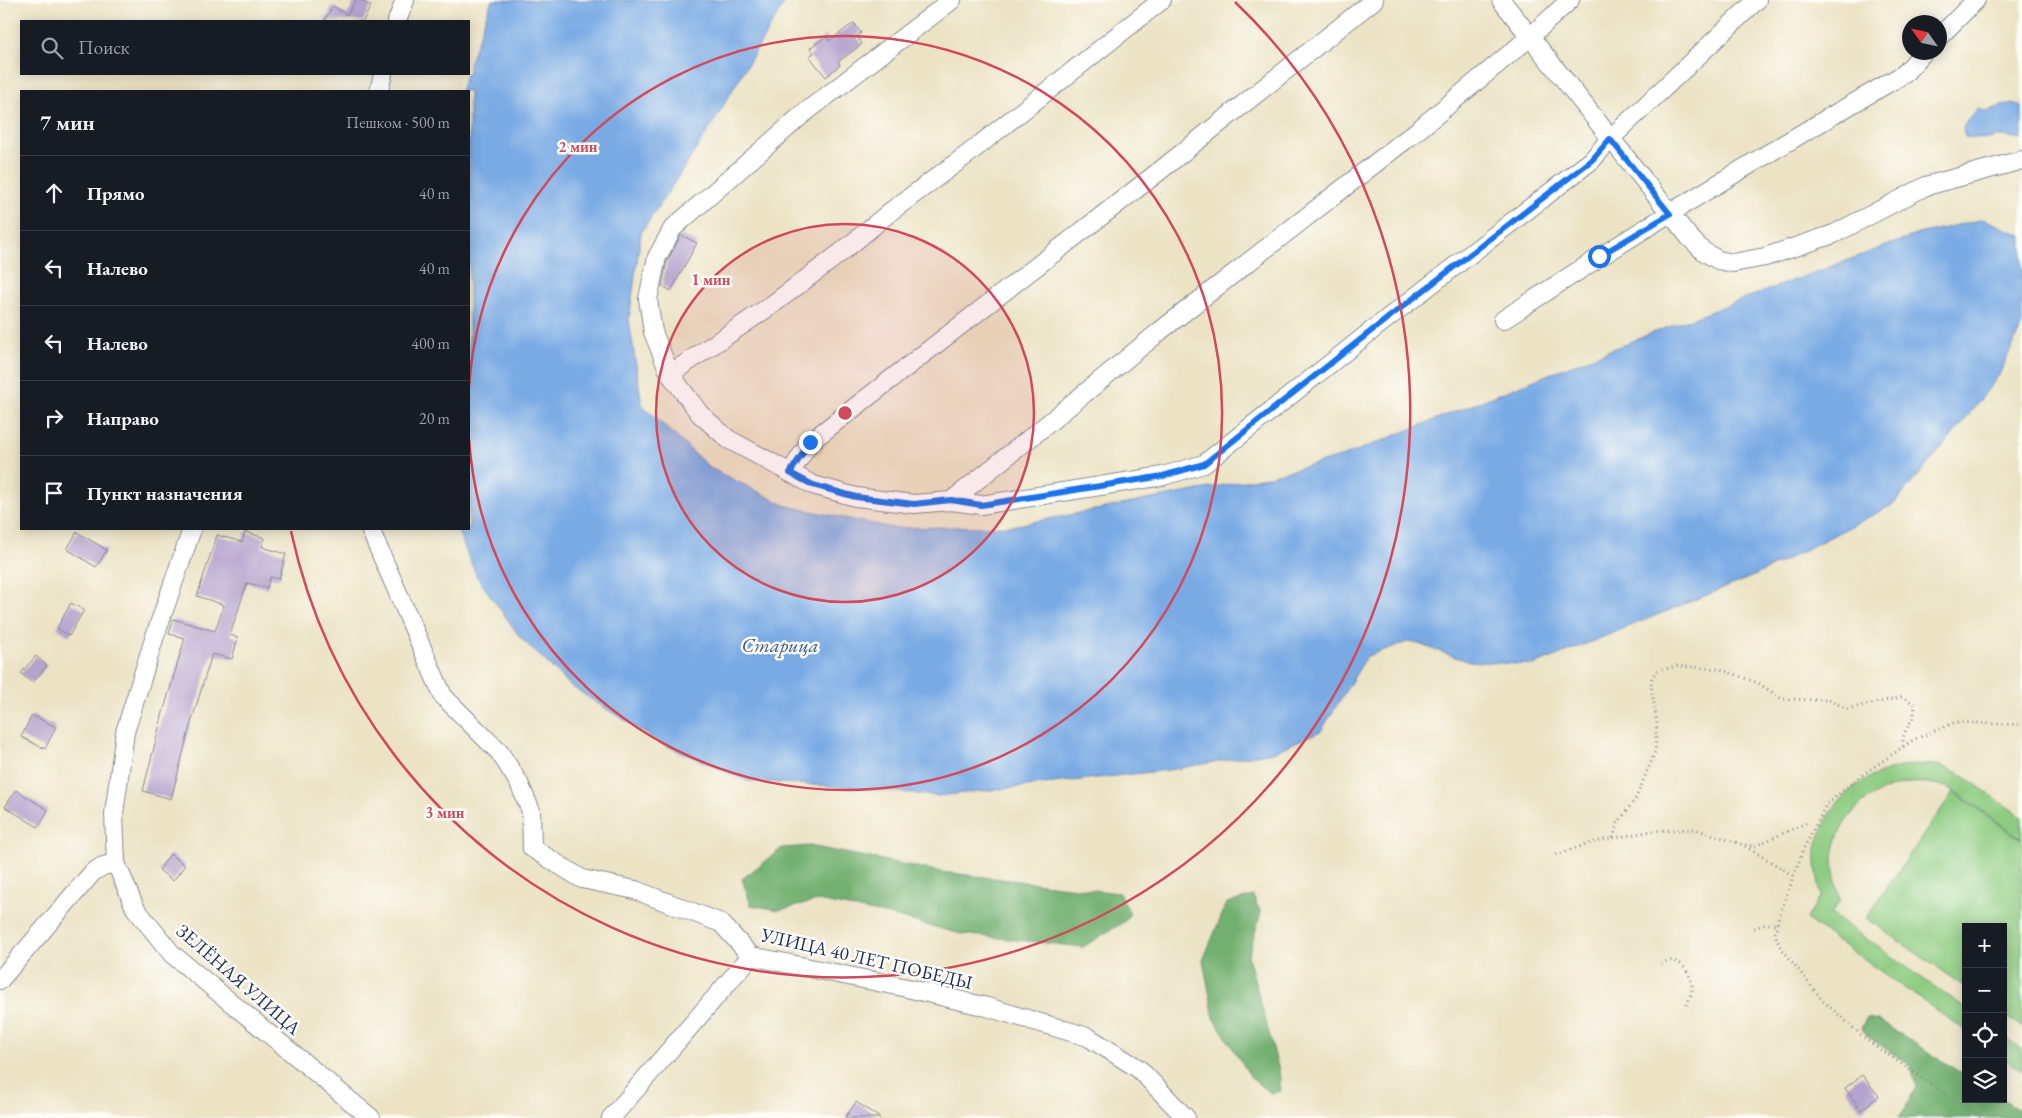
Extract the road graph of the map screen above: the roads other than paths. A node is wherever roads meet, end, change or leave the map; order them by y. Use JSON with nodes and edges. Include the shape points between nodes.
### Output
{"nodes":[{"id":1,"x":952,"y":0,"type":"edge"},
{"id":2,"x":1162,"y":0,"type":"edge"},
{"id":3,"x":1374,"y":0,"type":"edge"},
{"id":4,"x":1502,"y":0,"type":"edge"},
{"id":5,"x":1570,"y":0,"type":"edge"},
{"id":6,"x":1757,"y":0,"type":"edge"},
{"id":7,"x":1976,"y":0,"type":"edge"},
{"id":8,"x":1947,"y":29,"type":"edge"},
{"id":9,"x":1530,"y":37,"type":"junction"},
{"id":10,"x":1917,"y":60,"type":"edge"},
{"id":11,"x":383,"y":75,"type":"edge"},
{"id":12,"x":379,"y":90,"type":"edge"},
{"id":13,"x":1610,"y":139,"type":"junction"},
{"id":14,"x":2022,"y":160,"type":"edge"},
{"id":15,"x":1670,"y":214,"type":"junction"},
{"id":16,"x":1504,"y":320,"type":"dead end"},
{"id":17,"x":670,"y":374,"type":"junction"},
{"id":18,"x":790,"y":473,"type":"junction"},
{"id":19,"x":951,"y":500,"type":"junction"},
{"id":20,"x":192,"y":530,"type":"edge"},
{"id":21,"x":370,"y":530,"type":"edge"},
{"id":22,"x":116,"y":863,"type":"junction"},
{"id":23,"x":751,"y":956,"type":"junction"},
{"id":24,"x":0,"y":980,"type":"edge"},
{"id":25,"x":371,"y":1118,"type":"edge"},
{"id":26,"x":611,"y":1118,"type":"edge"},
{"id":27,"x":1186,"y":1118,"type":"edge"}],
"edges":[{"from":1,"to":17,"type":"street","via":[[803,114],[673,228],[657,257],[648,299],[653,332]]},
{"from":2,"to":17,"type":"street","via":[[843,252]]},
{"from":3,"to":18,"type":"street","via":[[810,442]]},
{"from":4,"to":9,"type":"street"},
{"from":5,"to":9,"type":"street"},
{"from":6,"to":13,"type":"street"},
{"from":7,"to":8,"type":"street"},
{"from":9,"to":13,"type":"street"},
{"from":9,"to":19,"type":"street","via":[[1418,130],[1182,313]]},
{"from":10,"to":15,"type":"street","via":[[1904,74],[1744,166]]},
{"from":11,"to":12,"type":"street"},
{"from":13,"to":15,"type":"street"},
{"from":13,"to":19,"type":"street","via":[[1592,160],[1204,464],[1163,476],[981,505]]},
{"from":14,"to":15,"type":"street","via":[[1926,186],[1834,234],[1765,257],[1733,263],[1718,260],[1703,251]]},
{"from":15,"to":16,"type":"street","via":[[1599,256]]},
{"from":17,"to":18,"type":"street","via":[[700,414],[728,439]]},
{"from":18,"to":19,"type":"street","via":[[813,485],[856,497],[914,504]]},
{"from":20,"to":22,"type":"street","name":"ЗЕЛЁНАЯ УЛИЦА","via":[[125,732],[114,814]]},
{"from":21,"to":23,"type":"street","name":"УЛИЦА 40 ЛЕТ ПОБЕДЫ","via":[[443,696],[500,753],[520,783],[531,811],[532,848],[582,879],[636,890],[721,923]]},
{"from":22,"to":24,"type":"street","via":[[93,872]]},
{"from":22,"to":25,"type":"street","name":"ЗЕЛЁНАЯ УЛИЦА","via":[[135,908],[172,954]]},
{"from":23,"to":26,"type":"street"},
{"from":23,"to":27,"type":"street","name":"УЛИЦА 40 ЛЕТ ПОБЕДЫ","via":[[987,1007],[1088,1037],[1139,1069]]}]}
